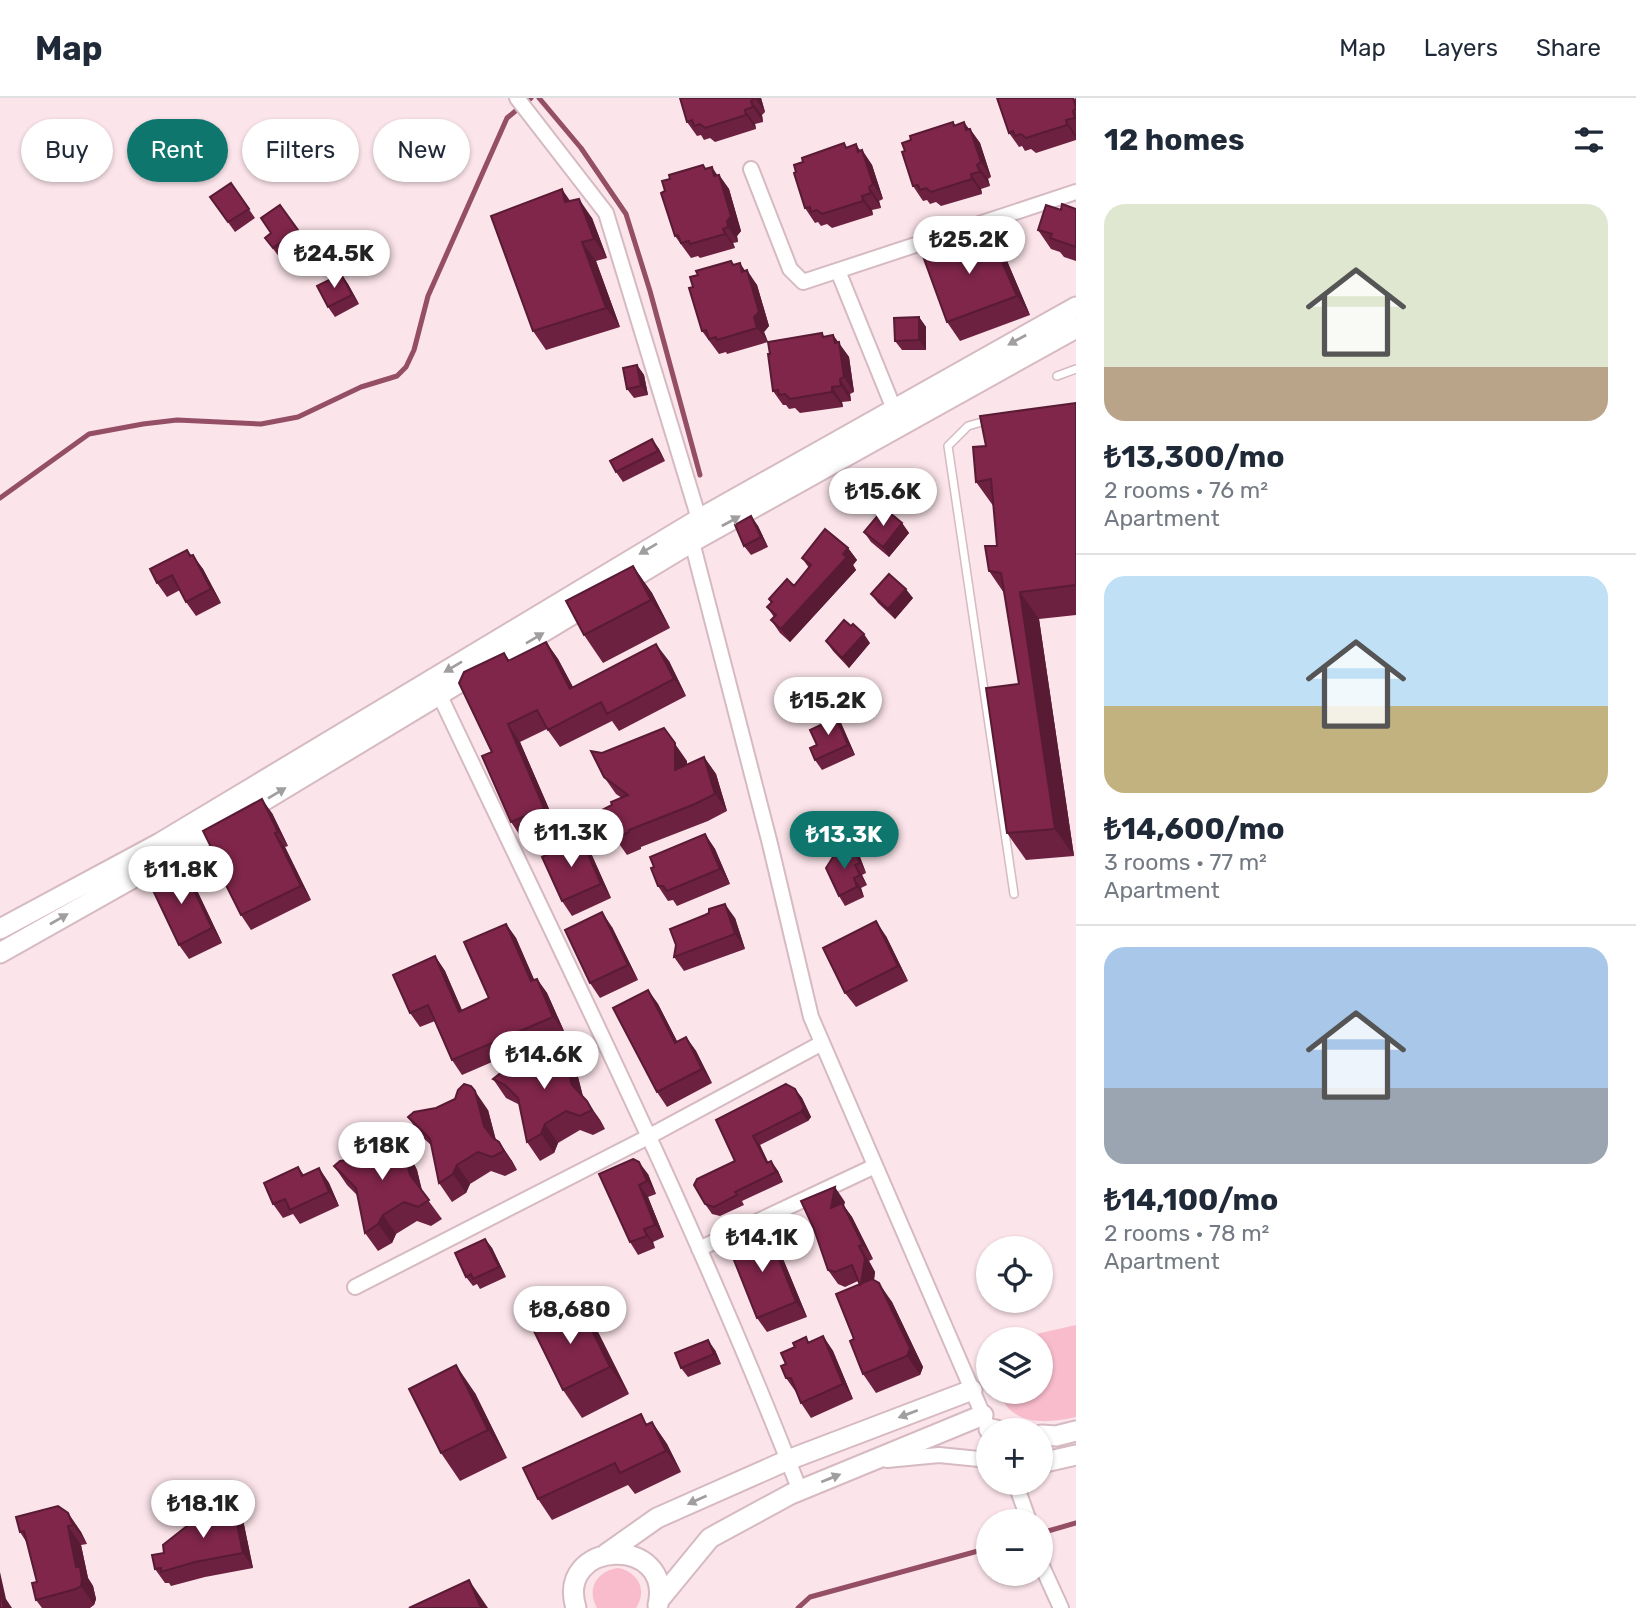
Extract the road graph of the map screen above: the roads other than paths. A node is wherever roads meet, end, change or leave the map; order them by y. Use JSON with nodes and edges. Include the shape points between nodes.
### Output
{"nodes":[{"id":1,"x":517,"y":98,"type":"edge"},
{"id":2,"x":751,"y":169,"type":"dead end"},
{"id":3,"x":1076,"y":192,"type":"edge"},
{"id":4,"x":838,"y":271,"type":"junction"},
{"id":5,"x":1076,"y":307,"type":"edge"},
{"id":6,"x":1076,"y":328,"type":"edge"},
{"id":7,"x":1076,"y":369,"type":"edge"},
{"id":8,"x":1057,"y":376,"type":"dead end"},
{"id":9,"x":894,"y":409,"type":"junction"},
{"id":10,"x":996,"y":418,"type":"edge"},
{"id":11,"x":699,"y":519,"type":"junction"},
{"id":12,"x":692,"y":542,"type":"junction"},
{"id":13,"x":440,"y":696,"type":"junction"},
{"id":14,"x":1014,"y":894,"type":"dead end"},
{"id":15,"x":0,"y":929,"type":"edge"},
{"id":16,"x":0,"y":953,"type":"edge"},
{"id":17,"x":822,"y":1043,"type":"junction"},
{"id":18,"x":648,"y":1137,"type":"junction"},
{"id":19,"x":875,"y":1166,"type":"junction"},
{"id":20,"x":699,"y":1249,"type":"junction"},
{"id":21,"x":355,"y":1287,"type":"dead end"},
{"id":22,"x":972,"y":1390,"type":"junction"},
{"id":23,"x":985,"y":1418,"type":"edge"},
{"id":24,"x":976,"y":1430,"type":"edge"},
{"id":25,"x":1076,"y":1431,"type":"edge"},
{"id":26,"x":1053,"y":1436,"type":"edge"},
{"id":27,"x":1076,"y":1455,"type":"edge"},
{"id":28,"x":976,"y":1459,"type":"edge"},
{"id":29,"x":788,"y":1460,"type":"junction"},
{"id":30,"x":1053,"y":1460,"type":"edge"},
{"id":31,"x":872,"y":1461,"type":"junction"},
{"id":32,"x":800,"y":1491,"type":"junction"},
{"id":33,"x":606,"y":1554,"type":"junction"},
{"id":34,"x":1051,"y":1586,"type":"edge"},
{"id":35,"x":570,"y":1603,"type":"edge"},
{"id":36,"x":658,"y":1604,"type":"edge"},
{"id":37,"x":1061,"y":1608,"type":"edge"}],
"edges":[{"from":1,"to":11,"type":"street","via":[[606,213]]},
{"from":2,"to":4,"type":"street","via":[[790,270],[803,282]]},
{"from":3,"to":4,"type":"street"},
{"from":4,"to":9,"type":"street"},
{"from":5,"to":9,"type":"main road","one_way":true},
{"from":12,"to":6,"type":"main road","one_way":true},
{"from":7,"to":8,"type":"lane"},
{"from":9,"to":11,"type":"main road"},
{"from":10,"to":14,"type":"lane","via":[[968,426],[948,446]]},
{"from":11,"to":12,"type":"street"},
{"from":11,"to":15,"type":"main road","one_way":true,"via":[[160,843]]},
{"from":13,"to":12,"type":"main road","one_way":true},
{"from":12,"to":17,"type":"street","via":[[811,1017]]},
{"from":16,"to":13,"type":"main road","one_way":true},
{"from":13,"to":18,"type":"street"},
{"from":17,"to":18,"type":"street"},
{"from":17,"to":19,"type":"street"},
{"from":18,"to":20,"type":"street"},
{"from":18,"to":21,"type":"street"},
{"from":19,"to":20,"type":"street"},
{"from":19,"to":22,"type":"street"},
{"from":20,"to":29,"type":"street"},
{"from":22,"to":23,"type":"street"},
{"from":22,"to":29,"type":"main road","one_way":true},
{"from":24,"to":31,"type":"main road"},
{"from":25,"to":26,"type":"main road"},
{"from":27,"to":30,"type":"main road"},
{"from":28,"to":31,"type":"street","via":[[939,1455]]},
{"from":29,"to":32,"type":"street"},
{"from":29,"to":33,"type":"main road","one_way":true,"via":[[657,1518]]},
{"from":32,"to":31,"type":"main road","one_way":true},
{"from":32,"to":36,"type":"main road","via":[[710,1538]]},
{"from":33,"to":35,"type":"main road","via":[[580,1574]]},
{"from":33,"to":36,"type":"main road","via":[[629,1555],[649,1567],[656,1578]]},
{"from":34,"to":37,"type":"street"}]}
